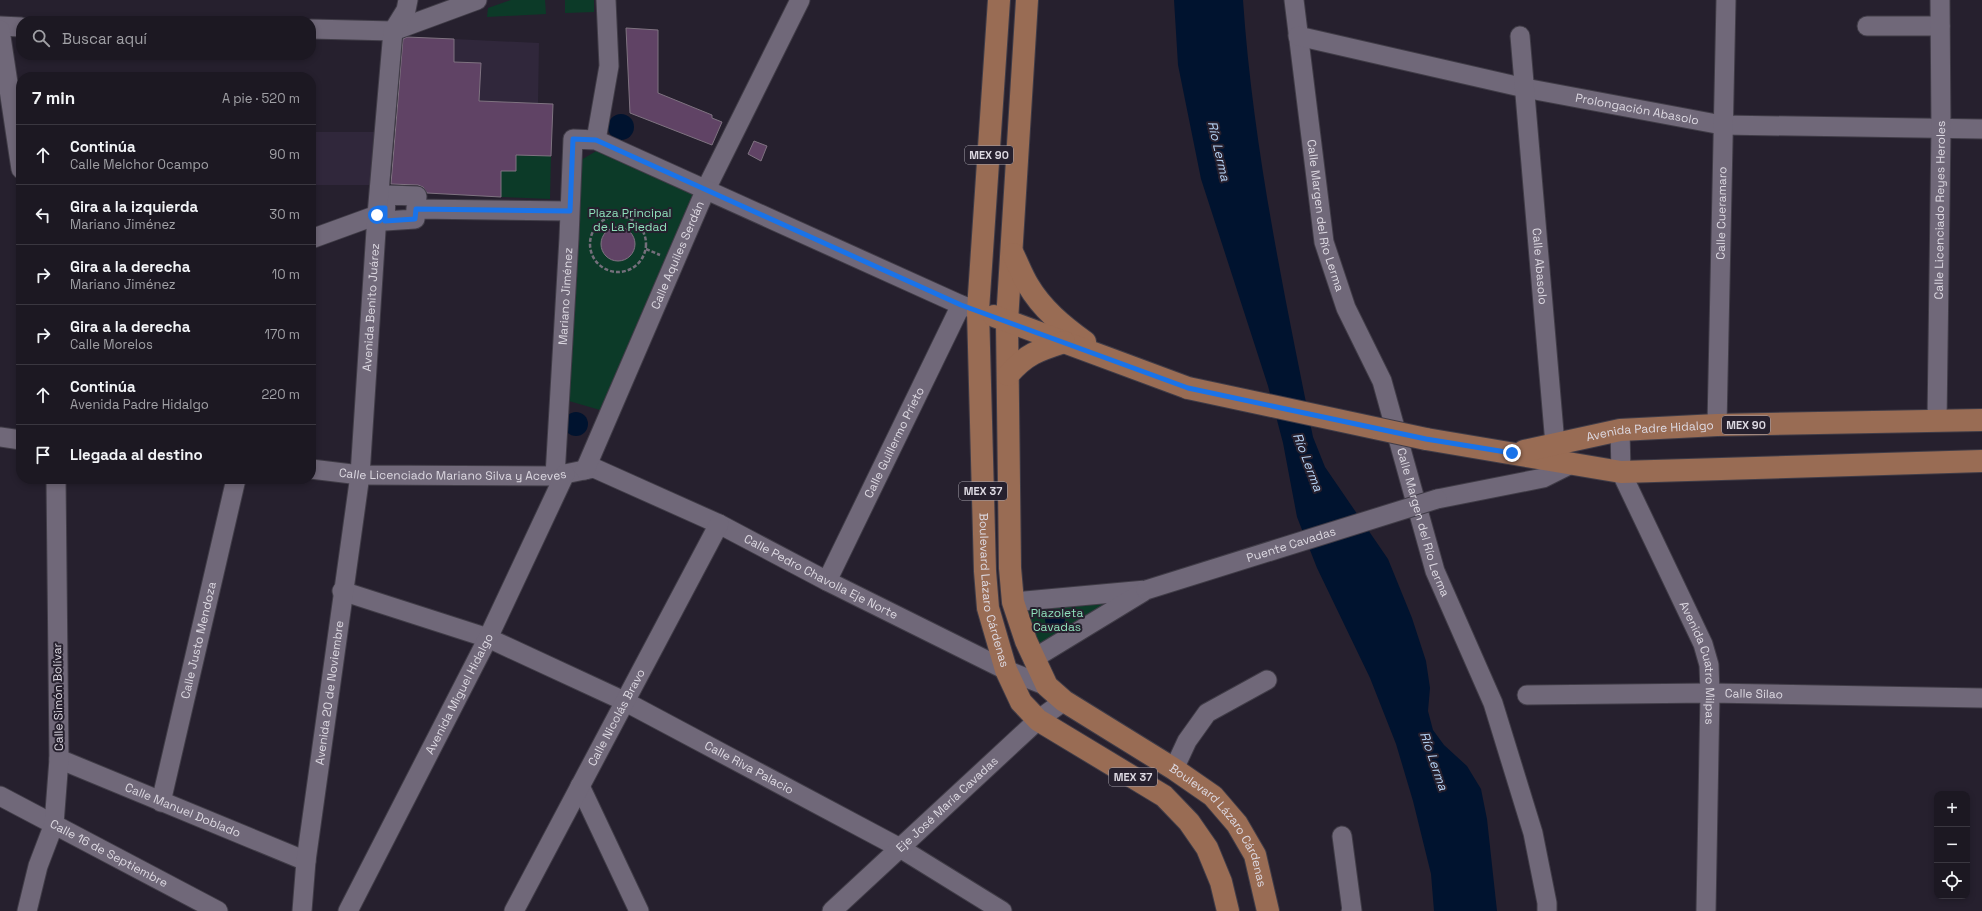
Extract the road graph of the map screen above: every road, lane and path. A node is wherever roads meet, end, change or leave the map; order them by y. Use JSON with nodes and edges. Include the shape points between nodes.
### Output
{"nodes":[{"id":1,"x":408,"y":0,"type":"edge"},
{"id":2,"x":477,"y":0,"type":"edge"},
{"id":3,"x":606,"y":0,"type":"edge"},
{"id":4,"x":800,"y":0,"type":"edge"},
{"id":5,"x":999,"y":0,"type":"edge"},
{"id":6,"x":1028,"y":0,"type":"edge"},
{"id":7,"x":1294,"y":0,"type":"edge"},
{"id":8,"x":1726,"y":0,"type":"edge"},
{"id":9,"x":1940,"y":0,"type":"edge"},
{"id":10,"x":0,"y":26,"type":"edge"},
{"id":11,"x":16,"y":26,"type":"edge"},
{"id":12,"x":1867,"y":26,"type":"dead end"},
{"id":13,"x":1940,"y":26,"type":"junction"},
{"id":14,"x":316,"y":29,"type":"edge"},
{"id":15,"x":0,"y":30,"type":"edge"},
{"id":16,"x":393,"y":31,"type":"junction"},
{"id":17,"x":1298,"y":36,"type":"junction"},
{"id":18,"x":1520,"y":36,"type":"dead end"},
{"id":19,"x":1525,"y":88,"type":"junction"},
{"id":20,"x":1722,"y":125,"type":"junction"},
{"id":21,"x":1940,"y":128,"type":"junction"},
{"id":22,"x":1982,"y":129,"type":"edge"},
{"id":23,"x":16,"y":136,"type":"edge"},
{"id":24,"x":596,"y":140,"type":"junction"},
{"id":25,"x":706,"y":189,"type":"junction"},
{"id":26,"x":380,"y":211,"type":"junction"},
{"id":27,"x":570,"y":211,"type":"junction"},
{"id":28,"x":316,"y":237,"type":"edge"},
{"id":29,"x":1012,"y":251,"type":"junction"},
{"id":30,"x":604,"y":269,"type":"joint"},
{"id":31,"x":970,"y":307,"type":"junction"},
{"id":32,"x":1008,"y":321,"type":"junction"},
{"id":33,"x":1064,"y":342,"type":"junction"},
{"id":34,"x":1105,"y":357,"type":"junction"},
{"id":35,"x":1008,"y":375,"type":"junction"},
{"id":36,"x":1982,"y":420,"type":"edge"},
{"id":37,"x":1936,"y":421,"type":"junction"},
{"id":38,"x":1717,"y":425,"type":"junction"},
{"id":39,"x":1620,"y":430,"type":"junction"},
{"id":40,"x":0,"y":437,"type":"edge"},
{"id":41,"x":16,"y":439,"type":"edge"},
{"id":42,"x":1555,"y":444,"type":"junction"},
{"id":43,"x":1512,"y":453,"type":"junction"},
{"id":44,"x":1982,"y":460,"type":"edge"},
{"id":45,"x":1571,"y":464,"type":"junction"},
{"id":46,"x":316,"y":469,"type":"edge"},
{"id":47,"x":589,"y":469,"type":"junction"},
{"id":48,"x":1621,"y":472,"type":"junction"},
{"id":49,"x":360,"y":475,"type":"junction"},
{"id":50,"x":560,"y":475,"type":"junction"},
{"id":51,"x":56,"y":484,"type":"edge"},
{"id":52,"x":235,"y":484,"type":"edge"},
{"id":53,"x":719,"y":524,"type":"junction"},
{"id":54,"x":827,"y":581,"type":"junction"},
{"id":55,"x":1146,"y":590,"type":"junction"},
{"id":56,"x":342,"y":591,"type":"junction"},
{"id":57,"x":1014,"y":602,"type":"junction"},
{"id":58,"x":488,"y":638,"type":"junction"},
{"id":59,"x":1033,"y":659,"type":"junction"},
{"id":60,"x":1006,"y":670,"type":"junction"},
{"id":61,"x":1267,"y":680,"type":"dead end"},
{"id":62,"x":1047,"y":686,"type":"junction"},
{"id":63,"x":1710,"y":693,"type":"junction"},
{"id":64,"x":1527,"y":695,"type":"dead end"},
{"id":65,"x":1982,"y":698,"type":"edge"},
{"id":66,"x":1064,"y":700,"type":"junction"},
{"id":67,"x":624,"y":701,"type":"junction"},
{"id":68,"x":1038,"y":720,"type":"junction"},
{"id":69,"x":59,"y":759,"type":"junction"},
{"id":70,"x":1174,"y":769,"type":"junction"},
{"id":71,"x":580,"y":786,"type":"junction"},
{"id":72,"x":0,"y":796,"type":"edge"},
{"id":73,"x":161,"y":802,"type":"junction"},
{"id":74,"x":54,"y":824,"type":"junction"},
{"id":75,"x":1342,"y":836,"type":"dead end"},
{"id":76,"x":900,"y":848,"type":"junction"},
{"id":77,"x":306,"y":861,"type":"junction"},
{"id":78,"x":27,"y":911,"type":"edge"},
{"id":79,"x":218,"y":911,"type":"edge"},
{"id":80,"x":302,"y":911,"type":"edge"},
{"id":81,"x":348,"y":911,"type":"edge"},
{"id":82,"x":514,"y":911,"type":"edge"},
{"id":83,"x":639,"y":911,"type":"edge"},
{"id":84,"x":832,"y":911,"type":"edge"},
{"id":85,"x":1002,"y":911,"type":"edge"},
{"id":86,"x":1228,"y":911,"type":"edge"},
{"id":87,"x":1268,"y":911,"type":"edge"},
{"id":88,"x":1351,"y":911,"type":"edge"},
{"id":89,"x":1547,"y":911,"type":"edge"},
{"id":90,"x":1706,"y":911,"type":"edge"}],
"edges":[{"from":1,"to":16,"type":"street","name":"Avenida Benito Juárez","via":[[406,10]]},
{"from":2,"to":16,"type":"street"},
{"from":3,"to":24,"type":"street","via":[[608,66]]},
{"from":4,"to":25,"type":"street","name":"Calle Aquiles Serdán"},
{"from":5,"to":31,"type":"main road","name":"Boulevard Lázaro Cárdenas","number":"MEX 90"},
{"from":6,"to":29,"type":"main road","name":"Boulevard Lázaro Cárdenas","number":"MEX 90"},
{"from":7,"to":17,"type":"street","name":"Calle Margen del Río Lerma"},
{"from":8,"to":20,"type":"street","name":"Calle Cueramaro"},
{"from":9,"to":13,"type":"street","name":"Calle Licenciado Reyes Heroles"},
{"from":10,"to":11,"type":"street"},
{"from":12,"to":13,"type":"street"},
{"from":13,"to":21,"type":"street","name":"Calle Licenciado Reyes Heroles"},
{"from":14,"to":16,"type":"street"},
{"from":15,"to":23,"type":"street"},
{"from":16,"to":26,"type":"street","name":"Avenida Benito Juárez"},
{"from":17,"to":19,"type":"street","name":"Prolongación Abasolo"},
{"from":17,"to":89,"type":"street","name":"Calle Margen del Río Lerma","via":[[1324,242],[1346,308],[1382,382],[1435,571],[1493,703],[1532,833]]},
{"from":18,"to":19,"type":"street","name":"Calle Abasolo"},
{"from":19,"to":20,"type":"street","name":"Prolongación Abasolo"},
{"from":19,"to":42,"type":"street","name":"Calle Abasolo"},
{"from":20,"to":21,"type":"street","name":"Prolongación Abasolo"},
{"from":20,"to":38,"type":"street","name":"Calle Cueramaro"},
{"from":21,"to":22,"type":"street","name":"Prolongación Abasolo"},
{"from":21,"to":37,"type":"street","name":"Calle Licenciado Reyes Heroles"},
{"from":24,"to":25,"type":"street"},
{"from":24,"to":27,"type":"street","name":"Mariano Jiménez","via":[[573,139]]},
{"from":25,"to":31,"type":"street"},
{"from":25,"to":47,"type":"street","name":"Calle Aquiles Serdán"},
{"from":26,"to":27,"type":"street","via":[[386,195],[417,196],[416,209]]},
{"from":26,"to":28,"type":"street"},
{"from":26,"to":49,"type":"street","name":"Avenida Benito Juárez"},
{"from":27,"to":50,"type":"street","name":"Mariano Jiménez"},
{"from":29,"to":32,"type":"main road","name":"Boulevard Lázaro Cárdenas","number":"MEX 90"},
{"from":29,"to":34,"type":"main road","number":"MEX 90","via":[[1028,285],[1043,305],[1060,323]]},
{"from":30,"to":30,"type":"path","via":[[612,272],[630,270],[643,257],[646,239],[642,230],[628,218],[609,217],[594,229],[590,237],[592,255]]},
{"from":31,"to":32,"type":"main road","name":"Avenida Padre Hidalgo","number":"MEX 90"},
{"from":31,"to":54,"type":"street","name":"Calle Guillermo Prieto"},
{"from":31,"to":60,"type":"main road","name":"Boulevard Lázaro Cárdenas","number":"MEX 37","via":[[987,601]]},
{"from":32,"to":33,"type":"main road","name":"Avenida Padre Hidalgo","number":"MEX 90"},
{"from":32,"to":35,"type":"main road","name":"Boulevard Lázaro Cárdenas","number":"MEX 37"},
{"from":33,"to":34,"type":"main road","name":"Avenida Padre Hidalgo","number":"MEX 90"},
{"from":33,"to":35,"type":"main road","via":[[1039,349],[1027,356]]},
{"from":34,"to":43,"type":"main road","name":"Avenida Padre Hidalgo","number":"MEX 90","bridge":true,"via":[[1188,388],[1426,439]]},
{"from":35,"to":57,"type":"main road","name":"Boulevard Lázaro Cárdenas","number":"MEX 37","via":[[1010,568]]},
{"from":36,"to":37,"type":"main road","name":"Avenida Padre Hidalgo","number":"MEX 90"},
{"from":37,"to":38,"type":"main road","name":"Avenida Padre Hidalgo","number":"MEX 90"},
{"from":38,"to":39,"type":"main road","name":"Avenida Padre Hidalgo","number":"MEX 90"},
{"from":39,"to":42,"type":"main road","name":"Avenida Padre Hidalgo","number":"MEX 90"},
{"from":39,"to":48,"type":"street","name":"Avenida Cuatro Milpas"},
{"from":40,"to":41,"type":"street"},
{"from":42,"to":43,"type":"main road","name":"Avenida Padre Hidalgo","number":"MEX 90"},
{"from":43,"to":45,"type":"main road","name":"Avenida Padre Hidalgo","number":"MEX 90"},
{"from":44,"to":48,"type":"main road","name":"Avenida Padre Hidalgo","number":"MEX 90"},
{"from":45,"to":48,"type":"main road","name":"Avenida Padre Hidalgo","number":"MEX 90"},
{"from":45,"to":55,"type":"street","name":"Puente Cavadas","bridge":true,"via":[[1542,478],[1436,499]]},
{"from":46,"to":49,"type":"street","name":"Calle Licenciado Mariano Silva y Aceves"},
{"from":47,"to":50,"type":"street","name":"Calle Licenciado Mariano Silva y Aceves"},
{"from":47,"to":53,"type":"street","name":"Calle Pedro Chavolla Eje Norte"},
{"from":48,"to":63,"type":"street","name":"Avenida Cuatro Milpas","via":[[1703,644],[1709,665]]},
{"from":49,"to":50,"type":"street","name":"Calle Licenciado Mariano Silva y Aceves"},
{"from":49,"to":56,"type":"street","name":"Avenida 20 de Noviembre"},
{"from":50,"to":58,"type":"street","name":"Avenida Miguel Hidalgo"},
{"from":51,"to":69,"type":"street","name":"Calle Simón Bolívar"},
{"from":52,"to":73,"type":"street","name":"Calle Justo Mendoza"},
{"from":53,"to":54,"type":"street","name":"Calle Pedro Chavolla Eje Norte"},
{"from":53,"to":67,"type":"street","name":"Calle Nicolás Bravo"},
{"from":54,"to":60,"type":"street","name":"Calle Pedro Chavolla Eje Norte"},
{"from":55,"to":57,"type":"street"},
{"from":55,"to":59,"type":"street"},
{"from":56,"to":58,"type":"street","name":"Calle Riva Palacio"},
{"from":56,"to":77,"type":"street","name":"Avenida 20 de Noviembre"},
{"from":57,"to":59,"type":"main road","name":"Boulevard Lázaro Cárdenas","number":"MEX 37"},
{"from":58,"to":67,"type":"street","name":"Calle Riva Palacio"},
{"from":58,"to":81,"type":"street","name":"Avenida Miguel Hidalgo"},
{"from":59,"to":62,"type":"main road","name":"Boulevard Lázaro Cárdenas","number":"MEX 37"},
{"from":60,"to":62,"type":"street","name":"Calle Pedro Chavolla Eje Norte"},
{"from":60,"to":68,"type":"main road","name":"Boulevard Lázaro Cárdenas","number":"MEX 37","via":[[1021,702]]},
{"from":61,"to":70,"type":"street","via":[[1207,713],[1187,741]]},
{"from":62,"to":66,"type":"main road","name":"Boulevard Lázaro Cárdenas","number":"MEX 37"},
{"from":63,"to":64,"type":"street","name":"Calle Silao"},
{"from":63,"to":65,"type":"street","name":"Calle Silao"},
{"from":63,"to":90,"type":"street","name":"Avenida Cuatro Milpas"},
{"from":66,"to":68,"type":"street","name":"Eje José María Cavadas"},
{"from":66,"to":70,"type":"main road","name":"Boulevard Lázaro Cárdenas","number":"MEX 37"},
{"from":67,"to":71,"type":"street","name":"Calle Nicolás Bravo"},
{"from":67,"to":76,"type":"street","name":"Calle Riva Palacio"},
{"from":68,"to":76,"type":"street","name":"Eje José María Cavadas"},
{"from":68,"to":86,"type":"main road","name":"Boulevard Lázaro Cárdenas","number":"MEX 37","via":[[1164,796],[1189,822],[1207,848],[1221,882]]},
{"from":69,"to":73,"type":"street","name":"Calle Manuel Doblado"},
{"from":69,"to":74,"type":"street","name":"Calle Simón Bolívar"},
{"from":70,"to":87,"type":"main road","name":"Boulevard Lázaro Cárdenas","number":"MEX 37","via":[[1213,796],[1237,824],[1255,855]]},
{"from":71,"to":82,"type":"street","name":"Calle Nicolás Bravo"},
{"from":71,"to":83,"type":"street"},
{"from":72,"to":74,"type":"street","name":"Calle 16 de Septiembre"},
{"from":73,"to":77,"type":"street","name":"Calle Manuel Doblado"},
{"from":74,"to":78,"type":"street","name":"Calle Simón Bolívar","via":[[38,866]]},
{"from":74,"to":79,"type":"street","name":"Calle 16 de Septiembre"},
{"from":75,"to":88,"type":"street"},
{"from":76,"to":84,"type":"street","name":"Eje José María Cavadas"},
{"from":76,"to":85,"type":"street","name":"Calle Riva Palacio"},
{"from":77,"to":80,"type":"street","name":"Avenida 20 de Noviembre"}]}
